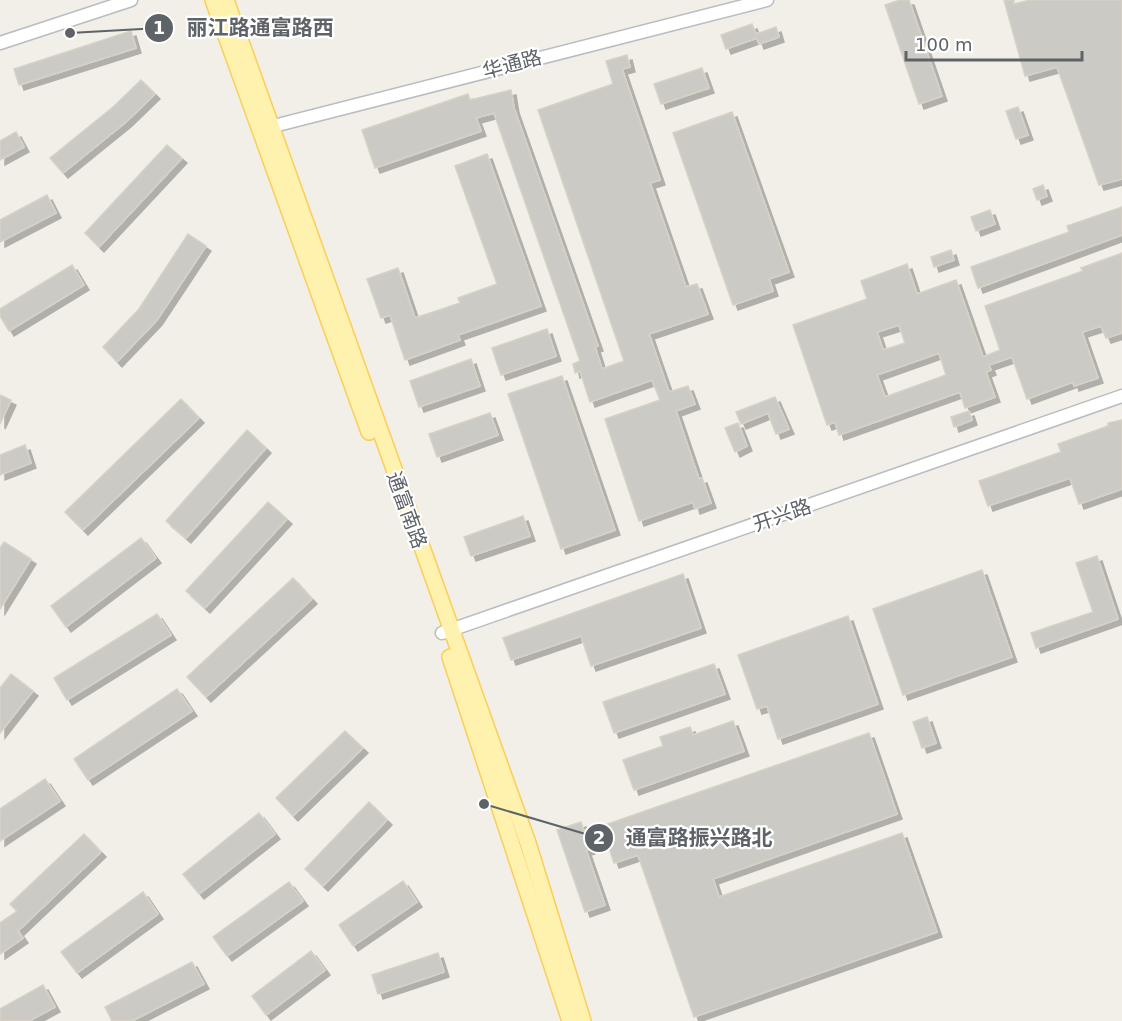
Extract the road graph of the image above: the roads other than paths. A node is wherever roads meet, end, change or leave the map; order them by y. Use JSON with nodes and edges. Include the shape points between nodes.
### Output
{"nodes":[{"id":1,"x":131,"y":0,"type":"edge"},
{"id":2,"x":213,"y":0,"type":"edge"},
{"id":3,"x":226,"y":0,"type":"edge"},
{"id":4,"x":767,"y":0,"type":"edge"},
{"id":5,"x":0,"y":42,"type":"edge"},
{"id":6,"x":264,"y":128,"type":"junction"},
{"id":7,"x":1122,"y":396,"type":"edge"},
{"id":8,"x":446,"y":632,"type":"junction"},
{"id":9,"x":570,"y":1021,"type":"edge"},
{"id":10,"x":584,"y":1021,"type":"edge"}],
"edges":[{"from":1,"to":5,"type":"street"},
{"from":2,"to":6,"type":"main road","name":"通富南路"},
{"from":3,"to":6,"type":"main road","name":"通富南路"},
{"from":4,"to":6,"type":"street","name":"华通路"},
{"from":6,"to":8,"type":"main road","name":"通富南路"},
{"from":7,"to":8,"type":"street","name":"开兴路"},
{"from":8,"to":9,"type":"main road","name":"通富南路"},
{"from":8,"to":10,"type":"main road","name":"通富南路","via":[[528,843]]}]}
